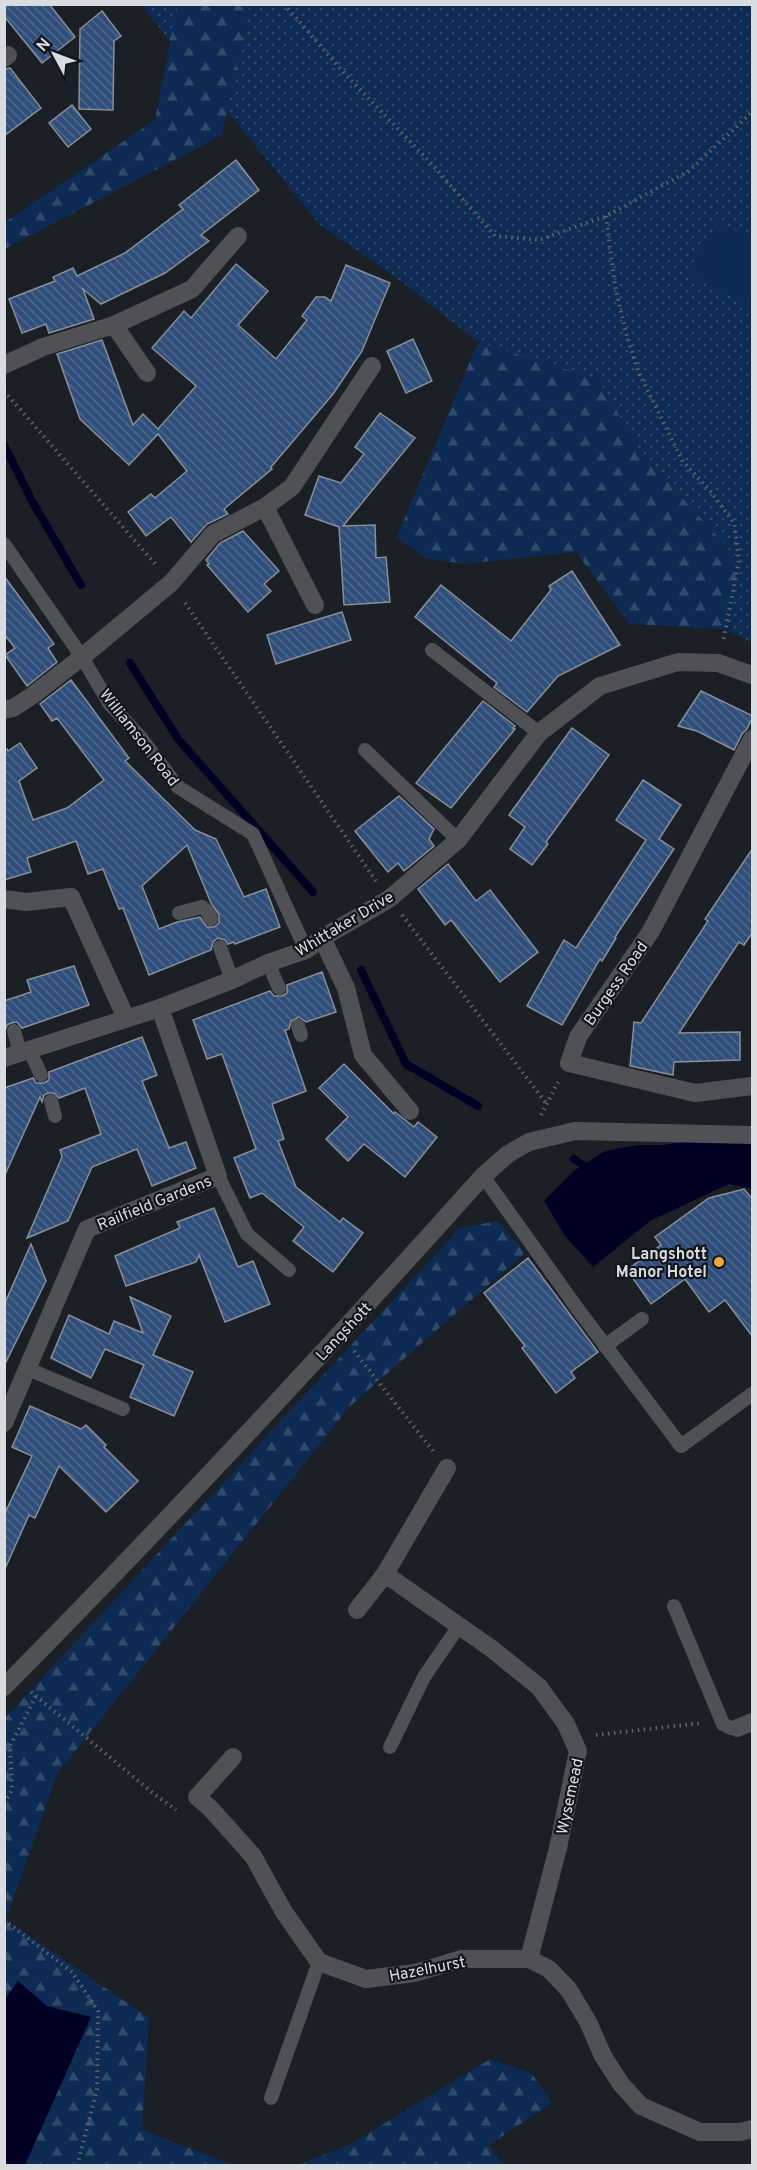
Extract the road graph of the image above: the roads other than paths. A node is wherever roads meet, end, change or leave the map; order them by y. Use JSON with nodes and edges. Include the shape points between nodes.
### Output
{"nodes":[{"id":1,"x":238,"y":236,"type":"dead end"},
{"id":2,"x":114,"y":325,"type":"junction"},
{"id":3,"x":4,"y":365,"type":"edge"},
{"id":4,"x":372,"y":366,"type":"dead end"},
{"id":5,"x":147,"y":373,"type":"dead end"},
{"id":6,"x":265,"y":507,"type":"junction"},
{"id":7,"x":4,"y":544,"type":"edge"},
{"id":8,"x":315,"y":605,"type":"dead end"},
{"id":9,"x":432,"y":650,"type":"dead end"},
{"id":10,"x":82,"y":657,"type":"junction"},
{"id":11,"x":753,"y":675,"type":"edge"},
{"id":12,"x":4,"y":710,"type":"edge"},
{"id":13,"x":539,"y":733,"type":"junction"},
{"id":14,"x":753,"y":739,"type":"edge"},
{"id":15,"x":365,"y":750,"type":"dead end"},
{"id":16,"x":458,"y":840,"type":"junction"},
{"id":17,"x":4,"y":899,"type":"edge"},
{"id":18,"x":179,"y":913,"type":"dead end"},
{"id":19,"x":211,"y":919,"type":"dead end"},
{"id":20,"x":322,"y":938,"type":"junction"},
{"id":21,"x":220,"y":947,"type":"dead end"},
{"id":22,"x":306,"y":950,"type":"junction"},
{"id":23,"x":268,"y":963,"type":"junction"},
{"id":24,"x":232,"y":980,"type":"junction"},
{"id":25,"x":279,"y":988,"type":"dead end"},
{"id":26,"x":159,"y":1008,"type":"junction"},
{"id":27,"x":126,"y":1018,"type":"junction"},
{"id":28,"x":14,"y":1031,"type":"dead end"},
{"id":29,"x":18,"y":1053,"type":"edge"},
{"id":30,"x":41,"y":1075,"type":"dead end"},
{"id":31,"x":753,"y":1086,"type":"edge"},
{"id":32,"x":51,"y":1101,"type":"dead end"},
{"id":33,"x":411,"y":1111,"type":"dead end"},
{"id":34,"x":55,"y":1116,"type":"dead end"},
{"id":35,"x":753,"y":1135,"type":"edge"},
{"id":36,"x":218,"y":1176,"type":"junction"},
{"id":37,"x":483,"y":1176,"type":"junction"},
{"id":38,"x":289,"y":1270,"type":"dead end"},
{"id":39,"x":642,"y":1319,"type":"dead end"},
{"id":40,"x":605,"y":1346,"type":"junction"},
{"id":41,"x":28,"y":1369,"type":"junction"},
{"id":42,"x":753,"y":1394,"type":"edge"},
{"id":43,"x":123,"y":1409,"type":"dead end"},
{"id":44,"x":4,"y":1423,"type":"edge"},
{"id":45,"x":447,"y":1468,"type":"road end"},
{"id":46,"x":385,"y":1574,"type":"junction"},
{"id":47,"x":674,"y":1606,"type":"dead end"},
{"id":48,"x":357,"y":1610,"type":"dead end"},
{"id":49,"x":459,"y":1626,"type":"junction"},
{"id":50,"x":9,"y":1682,"type":"edge"},
{"id":51,"x":745,"y":1725,"type":"edge"},
{"id":52,"x":390,"y":1747,"type":"dead end"},
{"id":53,"x":233,"y":1757,"type":"dead end"},
{"id":54,"x":529,"y":1959,"type":"junction"},
{"id":55,"x":319,"y":1962,"type":"junction"},
{"id":56,"x":271,"y":2098,"type":"dead end"},
{"id":57,"x":753,"y":2129,"type":"edge"}],
"edges":[{"from":1,"to":2,"type":"street","via":[[192,289]]},
{"from":2,"to":3,"type":"street","via":[[43,347]]},
{"from":2,"to":5,"type":"street"},
{"from":4,"to":6,"type":"street","via":[[292,487]]},
{"from":6,"to":8,"type":"street"},
{"from":6,"to":10,"type":"street","via":[[213,534],[171,582]]},
{"from":7,"to":10,"type":"lane","name":"Williamson Road"},
{"from":9,"to":13,"type":"lane"},
{"from":10,"to":12,"type":"street","via":[[13,708]]},
{"from":10,"to":22,"type":"lane","name":"Williamson Road","via":[[109,703],[178,787],[253,834]]},
{"from":11,"to":13,"type":"street","name":"Whittaker Drive","via":[[718,663],[678,662],[600,686]]},
{"from":13,"to":16,"type":"street","name":"Whittaker Drive"},
{"from":14,"to":31,"type":"street","name":"Burgess Road","via":[[651,931],[578,1037],[569,1063],[695,1093]]},
{"from":15,"to":16,"type":"lane"},
{"from":16,"to":20,"type":"street","name":"Whittaker Drive","via":[[389,899]]},
{"from":17,"to":27,"type":"street","via":[[26,902],[71,897]]},
{"from":18,"to":19,"type":"lane","via":[[202,907]]},
{"from":20,"to":22,"type":"street","name":"Whittaker Drive"},
{"from":20,"to":33,"type":"street","via":[[346,988],[363,1054]]},
{"from":21,"to":24,"type":"lane"},
{"from":22,"to":23,"type":"street","name":"Whittaker Drive"},
{"from":23,"to":24,"type":"street","name":"Whittaker Drive"},
{"from":23,"to":25,"type":"lane"},
{"from":24,"to":26,"type":"street","name":"Whittaker Drive"},
{"from":26,"to":27,"type":"street","name":"Whittaker Drive"},
{"from":26,"to":36,"type":"street","name":"Railfield Gardens"},
{"from":27,"to":29,"type":"street","name":"Whittaker Drive"},
{"from":28,"to":29,"type":"lane"},
{"from":29,"to":30,"type":"lane"},
{"from":32,"to":34,"type":"lane"},
{"from":35,"to":37,"type":"street","name":"Langshott","via":[[575,1131],[529,1143],[508,1154]]},
{"from":36,"to":38,"type":"lane","via":[[247,1234]]},
{"from":36,"to":41,"type":"street","name":"Railfield Gardens","via":[[87,1229]]},
{"from":37,"to":40,"type":"lane"},
{"from":37,"to":50,"type":"street","name":"Langshott","via":[[340,1334]]},
{"from":39,"to":40,"type":"lane"},
{"from":40,"to":42,"type":"lane","via":[[681,1446]]},
{"from":41,"to":43,"type":"lane"},
{"from":41,"to":44,"type":"street","name":"Railfield Gardens"},
{"from":45,"to":46,"type":"street"},
{"from":46,"to":48,"type":"street"},
{"from":46,"to":49,"type":"street","name":"Wysemead"},
{"from":47,"to":51,"type":"lane","via":[[723,1724],[730,1728]]},
{"from":49,"to":52,"type":"lane","via":[[424,1677]]},
{"from":49,"to":54,"type":"street","name":"Wysemead","via":[[539,1687],[566,1724],[578,1751]]},
{"from":53,"to":55,"type":"street","via":[[197,1797],[253,1856],[284,1912]]},
{"from":54,"to":55,"type":"street","name":"Hazelhurst","via":[[461,1959],[414,1973],[366,1979]]},
{"from":54,"to":57,"type":"street","via":[[549,1969],[569,1990],[603,2056],[641,2106],[700,2132],[740,2133]]},
{"from":55,"to":56,"type":"lane"}]}
